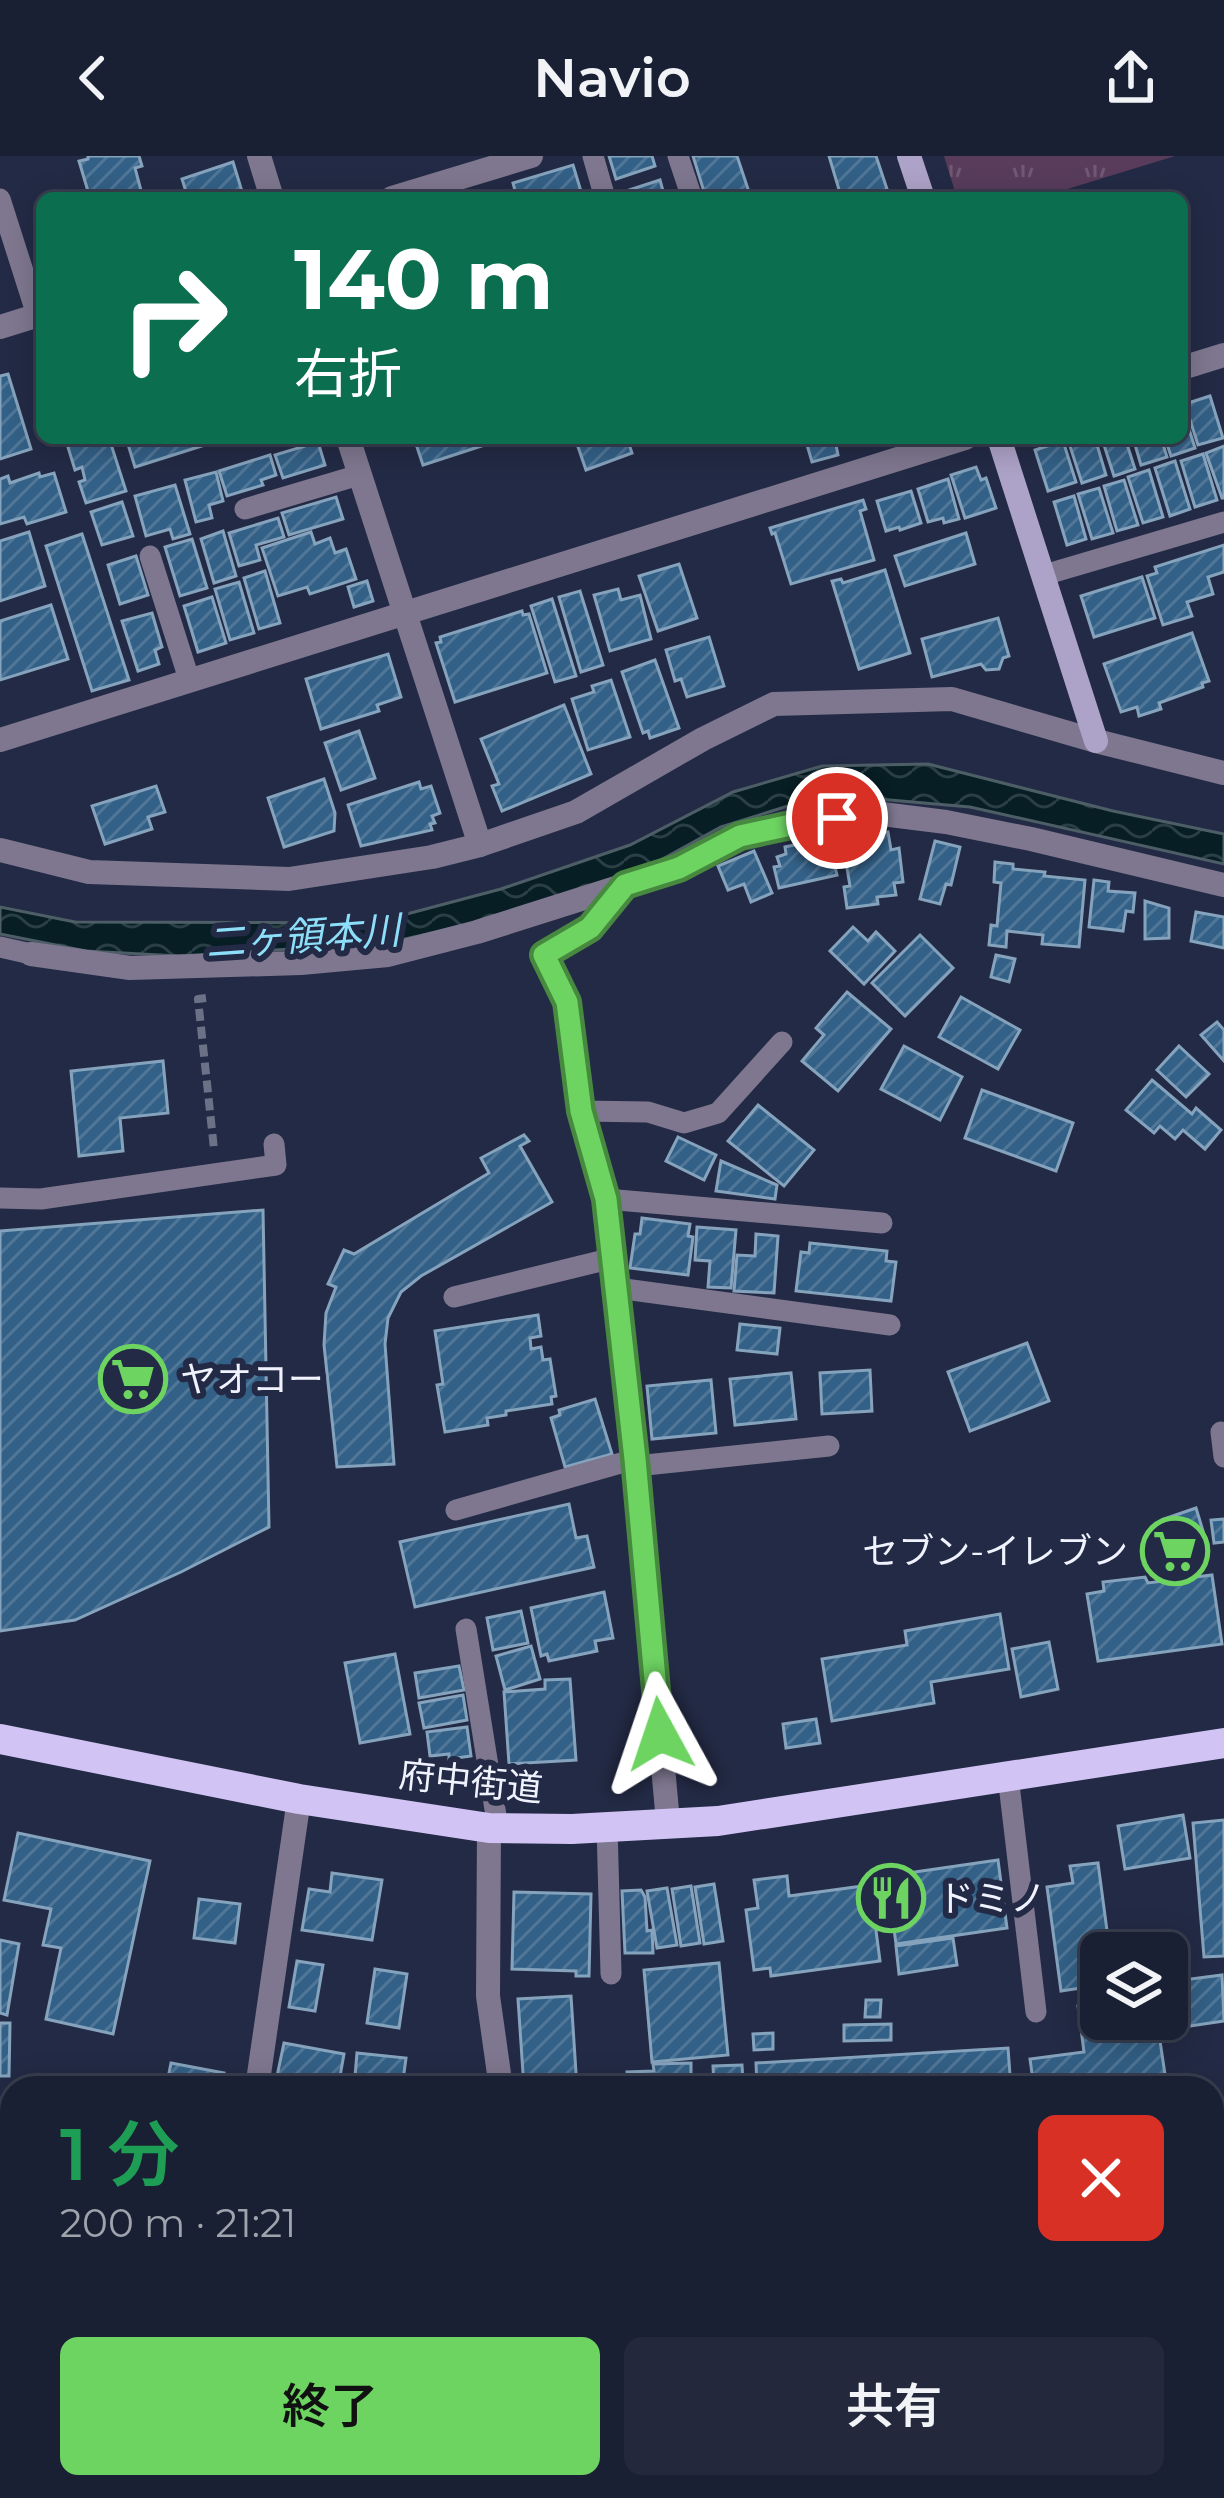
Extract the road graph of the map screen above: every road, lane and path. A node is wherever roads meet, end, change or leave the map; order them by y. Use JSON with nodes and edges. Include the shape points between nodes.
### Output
{"nodes":[{"id":1,"x":259,"y":156,"type":"edge"},
{"id":2,"x":531,"y":156,"type":"edge"},
{"id":3,"x":593,"y":156,"type":"edge"},
{"id":4,"x":678,"y":156,"type":"edge"},
{"id":5,"x":909,"y":156,"type":"edge"},
{"id":6,"x":270,"y":192,"type":"edge"},
{"id":7,"x":412,"y":192,"type":"edge"},
{"id":8,"x":603,"y":192,"type":"edge"},
{"id":9,"x":690,"y":192,"type":"edge"},
{"id":10,"x":921,"y":192,"type":"edge"},
{"id":11,"x":0,"y":199,"type":"edge"},
{"id":12,"x":36,"y":306,"type":"edge"},
{"id":13,"x":36,"y":316,"type":"edge"},
{"id":14,"x":0,"y":327,"type":"edge"},
{"id":15,"x":1224,"y":355,"type":"edge"},
{"id":16,"x":1188,"y":366,"type":"edge"},
{"id":17,"x":350,"y":444,"type":"edge"},
{"id":18,"x":946,"y":444,"type":"edge"},
{"id":19,"x":1001,"y":444,"type":"edge"},
{"id":20,"x":359,"y":475,"type":"junction"},
{"id":21,"x":245,"y":509,"type":"dead end"},
{"id":22,"x":1224,"y":522,"type":"edge"},
{"id":23,"x":150,"y":556,"type":"dead end"},
{"id":24,"x":1044,"y":575,"type":"junction"},
{"id":25,"x":405,"y":611,"type":"junction"},
{"id":26,"x":190,"y":679,"type":"junction"},
{"id":27,"x":0,"y":740,"type":"edge"},
{"id":28,"x":1096,"y":741,"type":"junction"},
{"id":29,"x":1224,"y":773,"type":"edge"},
{"id":30,"x":480,"y":845,"type":"junction"},
{"id":31,"x":0,"y":850,"type":"edge"},
{"id":32,"x":625,"y":885,"type":"junction"},
{"id":33,"x":1224,"y":885,"type":"edge"},
{"id":34,"x":0,"y":947,"type":"edge"},
{"id":35,"x":31,"y":954,"type":"joint"},
{"id":36,"x":220,"y":997,"type":"dead end"},
{"id":37,"x":782,"y":1042,"type":"dead end"},
{"id":38,"x":581,"y":1111,"type":"junction"},
{"id":39,"x":274,"y":1144,"type":"dead end"},
{"id":40,"x":217,"y":1174,"type":"junction"},
{"id":41,"x":0,"y":1198,"type":"edge"},
{"id":42,"x":606,"y":1199,"type":"junction"},
{"id":43,"x":882,"y":1223,"type":"dead end"},
{"id":44,"x":613,"y":1258,"type":"junction"},
{"id":45,"x":617,"y":1288,"type":"junction"},
{"id":46,"x":454,"y":1297,"type":"dead end"},
{"id":47,"x":890,"y":1325,"type":"dead end"},
{"id":48,"x":1221,"y":1432,"type":"dead end"},
{"id":49,"x":830,"y":1446,"type":"dead end"},
{"id":50,"x":1224,"y":1457,"type":"edge"},
{"id":51,"x":635,"y":1462,"type":"junction"},
{"id":52,"x":456,"y":1510,"type":"dead end"},
{"id":53,"x":466,"y":1629,"type":"dead end"},
{"id":54,"x":0,"y":1739,"type":"edge"},
{"id":55,"x":1224,"y":1743,"type":"edge"},
{"id":56,"x":1008,"y":1776,"type":"junction"},
{"id":57,"x":299,"y":1799,"type":"junction"},
{"id":58,"x":668,"y":1822,"type":"junction"},
{"id":59,"x":607,"y":1826,"type":"junction"},
{"id":60,"x":494,"y":1828,"type":"junction"},
{"id":61,"x":610,"y":1973,"type":"dead end"},
{"id":62,"x":1036,"y":2012,"type":"dead end"},
{"id":63,"x":259,"y":2076,"type":"edge"},
{"id":64,"x":498,"y":2076,"type":"edge"}],
"edges":[{"from":1,"to":6,"type":"street"},
{"from":2,"to":7,"type":"street"},
{"from":3,"to":8,"type":"lane"},
{"from":4,"to":9,"type":"lane"},
{"from":5,"to":10,"type":"street"},
{"from":11,"to":12,"type":"lane"},
{"from":13,"to":14,"type":"street"},
{"from":15,"to":16,"type":"street"},
{"from":17,"to":20,"type":"street"},
{"from":18,"to":25,"type":"street"},
{"from":19,"to":24,"type":"street"},
{"from":20,"to":21,"type":"lane"},
{"from":20,"to":25,"type":"street"},
{"from":22,"to":24,"type":"lane"},
{"from":23,"to":26,"type":"lane"},
{"from":24,"to":28,"type":"street"},
{"from":25,"to":26,"type":"street"},
{"from":25,"to":30,"type":"street"},
{"from":26,"to":27,"type":"street"},
{"from":28,"to":29,"type":"street"},
{"from":28,"to":30,"type":"street","via":[[952,699],[774,704],[576,812]]},
{"from":30,"to":31,"type":"street","via":[[290,879],[89,872]]},
{"from":32,"to":33,"type":"street","via":[[740,836],[874,813],[1031,839]]},
{"from":32,"to":35,"type":"street","via":[[388,955],[130,968]]},
{"from":32,"to":38,"type":"street","via":[[590,928],[544,955],[567,1002]]},
{"from":34,"to":35,"type":"lane"},
{"from":36,"to":40,"type":"path","via":[[198,999]]},
{"from":37,"to":38,"type":"lane","via":[[718,1113],[685,1123],[648,1112]]},
{"from":38,"to":42,"type":"street"},
{"from":39,"to":40,"type":"lane","via":[[276,1165]]},
{"from":40,"to":41,"type":"lane"},
{"from":42,"to":43,"type":"lane"},
{"from":42,"to":44,"type":"street"},
{"from":44,"to":45,"type":"street"},
{"from":44,"to":46,"type":"lane"},
{"from":45,"to":47,"type":"lane"},
{"from":45,"to":51,"type":"street"},
{"from":48,"to":50,"type":"lane"},
{"from":49,"to":51,"type":"lane"},
{"from":51,"to":52,"type":"lane"},
{"from":51,"to":58,"type":"street"},
{"from":53,"to":60,"type":"lane"},
{"from":54,"to":57,"type":"main road","name":"府中街道"},
{"from":55,"to":56,"type":"main road","name":"府中街道"},
{"from":56,"to":58,"type":"main road","name":"府中街道"},
{"from":56,"to":62,"type":"lane"},
{"from":57,"to":60,"type":"main road","name":"府中街道"},
{"from":57,"to":63,"type":"street"},
{"from":58,"to":59,"type":"main road","name":"府中街道"},
{"from":59,"to":60,"type":"main road","name":"府中街道"},
{"from":59,"to":61,"type":"lane"},
{"from":60,"to":64,"type":"street","via":[[488,1996]]}]}
